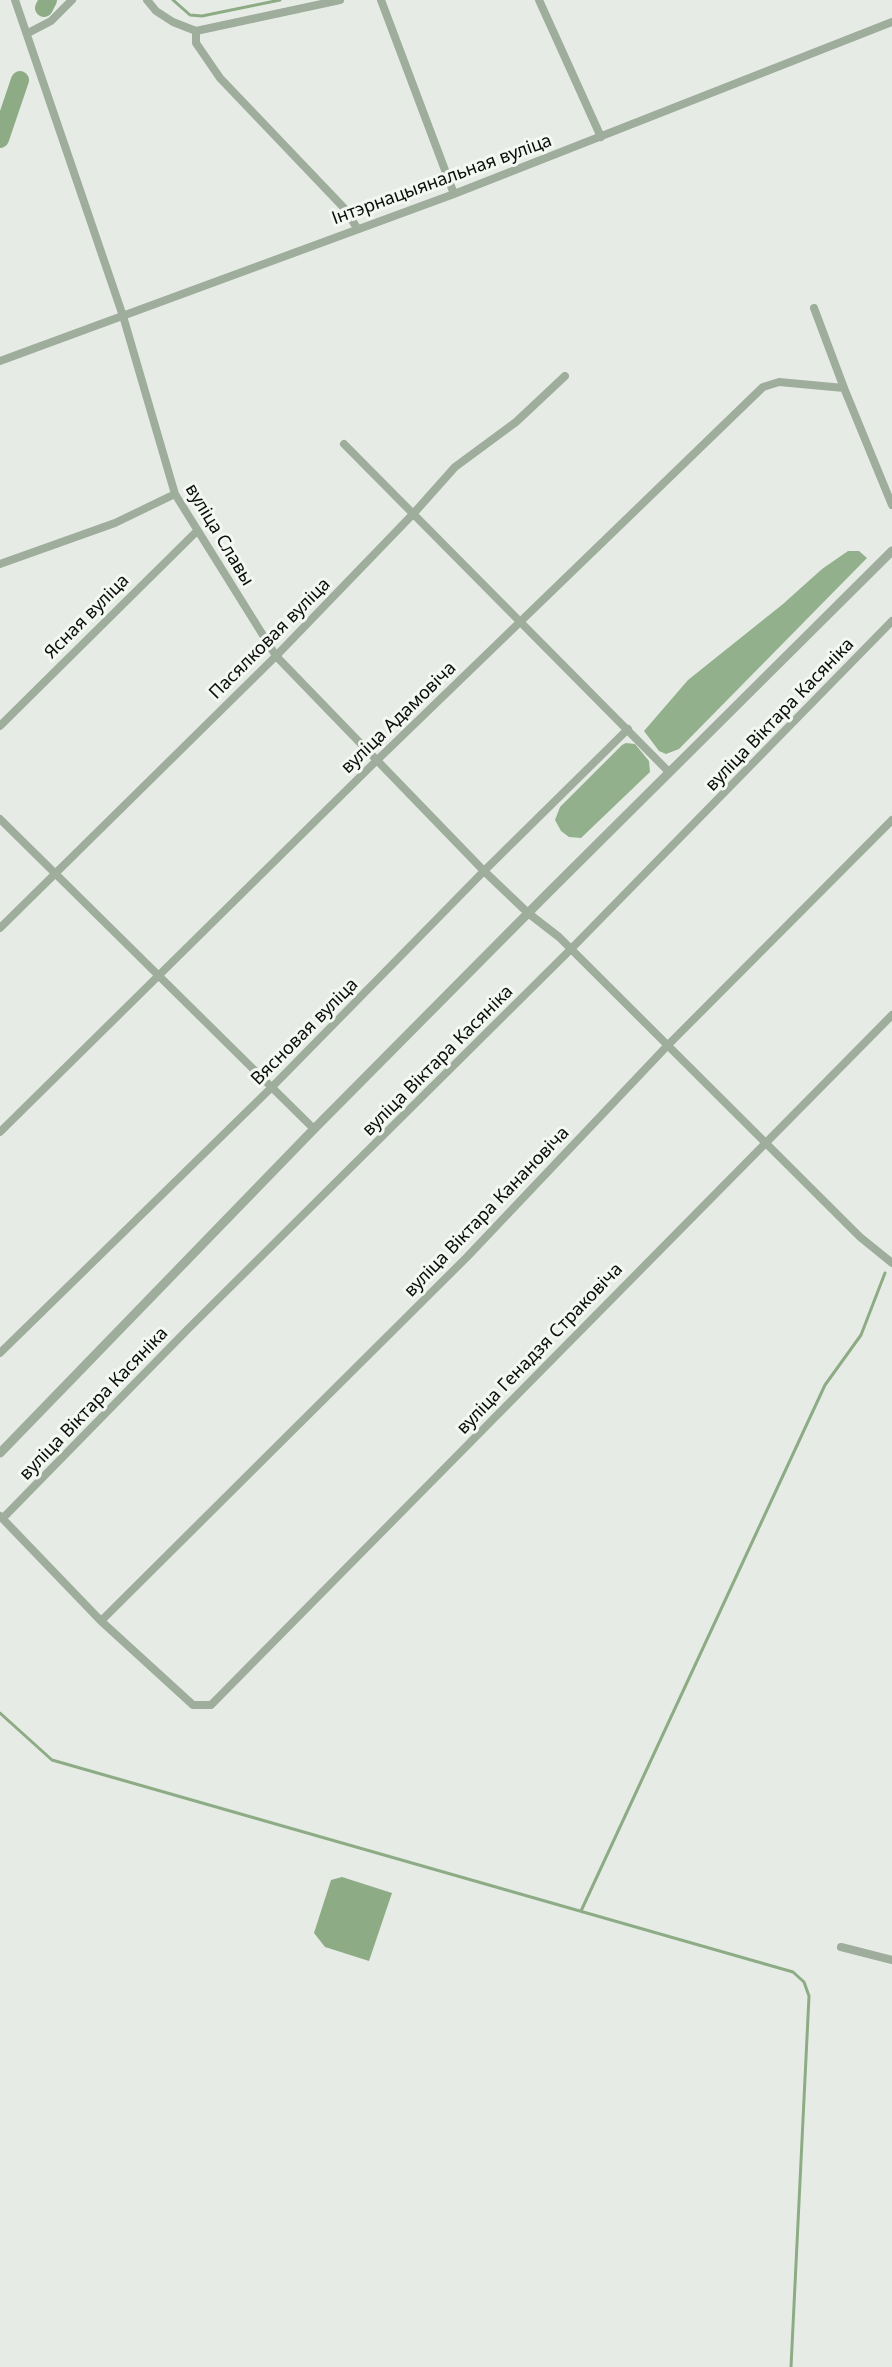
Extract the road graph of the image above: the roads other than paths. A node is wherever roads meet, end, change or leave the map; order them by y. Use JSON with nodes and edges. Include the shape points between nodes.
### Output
{"nodes":[{"id":1,"x":15,"y":0,"type":"edge"},
{"id":2,"x":72,"y":0,"type":"edge"},
{"id":3,"x":147,"y":0,"type":"edge"},
{"id":4,"x":340,"y":0,"type":"edge"},
{"id":5,"x":381,"y":0,"type":"edge"},
{"id":6,"x":539,"y":0,"type":"edge"},
{"id":7,"x":892,"y":22,"type":"edge"},
{"id":8,"x":196,"y":31,"type":"junction"},
{"id":9,"x":28,"y":33,"type":"junction"},
{"id":10,"x":601,"y":137,"type":"junction"},
{"id":11,"x":454,"y":194,"type":"junction"},
{"id":12,"x":357,"y":228,"type":"junction"},
{"id":13,"x":814,"y":308,"type":"dead end"},
{"id":14,"x":123,"y":315,"type":"junction"},
{"id":15,"x":0,"y":361,"type":"edge"},
{"id":16,"x":565,"y":376,"type":"dead end"},
{"id":17,"x":844,"y":388,"type":"junction"},
{"id":18,"x":344,"y":444,"type":"dead end"},
{"id":19,"x":175,"y":494,"type":"junction"},
{"id":20,"x":892,"y":505,"type":"edge"},
{"id":21,"x":414,"y":513,"type":"junction"},
{"id":22,"x":197,"y":531,"type":"junction"},
{"id":23,"x":892,"y":551,"type":"edge"},
{"id":24,"x":0,"y":564,"type":"edge"},
{"id":25,"x":892,"y":621,"type":"edge"},
{"id":26,"x":520,"y":622,"type":"junction"},
{"id":27,"x":276,"y":656,"type":"junction"},
{"id":28,"x":0,"y":726,"type":"edge"},
{"id":29,"x":628,"y":729,"type":"junction"},
{"id":30,"x":377,"y":760,"type":"junction"},
{"id":31,"x":669,"y":772,"type":"junction"},
{"id":32,"x":0,"y":819,"type":"edge"},
{"id":33,"x":892,"y":820,"type":"edge"},
{"id":34,"x":484,"y":871,"type":"junction"},
{"id":35,"x":54,"y":874,"type":"junction"},
{"id":36,"x":528,"y":913,"type":"junction"},
{"id":37,"x":0,"y":928,"type":"edge"},
{"id":38,"x":571,"y":949,"type":"junction"},
{"id":39,"x":157,"y":975,"type":"junction"},
{"id":40,"x":892,"y":1015,"type":"edge"},
{"id":41,"x":668,"y":1045,"type":"junction"},
{"id":42,"x":272,"y":1088,"type":"junction"},
{"id":43,"x":314,"y":1129,"type":"junction"},
{"id":44,"x":0,"y":1132,"type":"edge"},
{"id":45,"x":764,"y":1143,"type":"junction"},
{"id":46,"x":892,"y":1263,"type":"edge"},
{"id":47,"x":0,"y":1353,"type":"edge"},
{"id":48,"x":0,"y":1454,"type":"edge"},
{"id":49,"x":1,"y":1517,"type":"edge"},
{"id":50,"x":101,"y":1621,"type":"junction"},
{"id":51,"x":841,"y":1947,"type":"dead end"},
{"id":52,"x":892,"y":1960,"type":"edge"}],
"edges":[{"from":1,"to":9,"type":"street","name":"вуліца Славы"},
{"from":2,"to":9,"type":"street","via":[[51,21]]},
{"from":3,"to":8,"type":"street","via":[[173,22]]},
{"from":4,"to":8,"type":"street"},
{"from":5,"to":11,"type":"street"},
{"from":6,"to":10,"type":"street"},
{"from":7,"to":10,"type":"street","name":"Інтэрнацыянальная вуліца"},
{"from":8,"to":12,"type":"street","via":[[196,43],[220,78],[345,209]]},
{"from":9,"to":14,"type":"street","name":"вуліца Славы"},
{"from":10,"to":11,"type":"street","name":"Інтэрнацыянальная вуліца"},
{"from":11,"to":12,"type":"street","name":"Інтэрнацыянальная вуліца"},
{"from":12,"to":14,"type":"street","name":"Інтэрнацыянальная вуліца"},
{"from":13,"to":17,"type":"street"},
{"from":14,"to":15,"type":"street","name":"Інтэрнацыянальная вуліца"},
{"from":14,"to":19,"type":"street","name":"вуліца Славы"},
{"from":16,"to":21,"type":"street","name":"Пасялковая вуліца","via":[[516,422],[454,467]]},
{"from":17,"to":20,"type":"street"},
{"from":17,"to":26,"type":"street","name":"вуліца Адамовіча","via":[[779,382],[763,387]]},
{"from":18,"to":21,"type":"street"},
{"from":19,"to":22,"type":"street","name":"вуліца Славы"},
{"from":19,"to":24,"type":"street","via":[[116,523]]},
{"from":21,"to":26,"type":"street"},
{"from":21,"to":27,"type":"street","name":"Пасялковая вуліца"},
{"from":22,"to":27,"type":"street","name":"вуліца Славы"},
{"from":22,"to":28,"type":"street","name":"Ясная вуліца"},
{"from":23,"to":31,"type":"street"},
{"from":25,"to":38,"type":"street","name":"вуліца Віктара Касяніка"},
{"from":26,"to":29,"type":"street"},
{"from":26,"to":30,"type":"street","name":"вуліца Адамовіча"},
{"from":27,"to":30,"type":"street","name":"вуліца Славы"},
{"from":27,"to":35,"type":"street","name":"Пасялковая вуліца"},
{"from":29,"to":31,"type":"street"},
{"from":29,"to":34,"type":"street","name":"Вясновая вуліца"},
{"from":30,"to":34,"type":"street","name":"вуліца Славы"},
{"from":30,"to":39,"type":"street","name":"вуліца Адамовіча"},
{"from":31,"to":36,"type":"street"},
{"from":32,"to":35,"type":"street"},
{"from":33,"to":41,"type":"street","name":"вуліца Віктара Канановіча"},
{"from":34,"to":36,"type":"street","name":"вуліца Славы"},
{"from":34,"to":42,"type":"street","name":"Вясновая вуліца"},
{"from":35,"to":37,"type":"street","name":"Пасялковая вуліца"},
{"from":35,"to":39,"type":"street"},
{"from":36,"to":38,"type":"street","name":"вуліца Славы"},
{"from":36,"to":43,"type":"street"},
{"from":38,"to":41,"type":"street","name":"вуліца Славы"},
{"from":38,"to":49,"type":"street","name":"вуліца Віктара Касяніка"},
{"from":39,"to":42,"type":"street"},
{"from":39,"to":44,"type":"street","name":"вуліца Адамовіча"},
{"from":40,"to":45,"type":"street","name":"вуліца Генадзя Страковіча"},
{"from":41,"to":45,"type":"street","name":"вуліца Славы"},
{"from":41,"to":50,"type":"street","name":"вуліца Віктара Канановіча","via":[[467,1257]]},
{"from":42,"to":43,"type":"street"},
{"from":42,"to":47,"type":"street","name":"Вясновая вуліца"},
{"from":43,"to":48,"type":"street"},
{"from":45,"to":46,"type":"street","name":"вуліца Славы"},
{"from":45,"to":50,"type":"street","name":"вуліца Генадзя Страковіча","via":[[211,1705],[193,1705]]},
{"from":49,"to":50,"type":"street"},
{"from":51,"to":52,"type":"street"}]}
